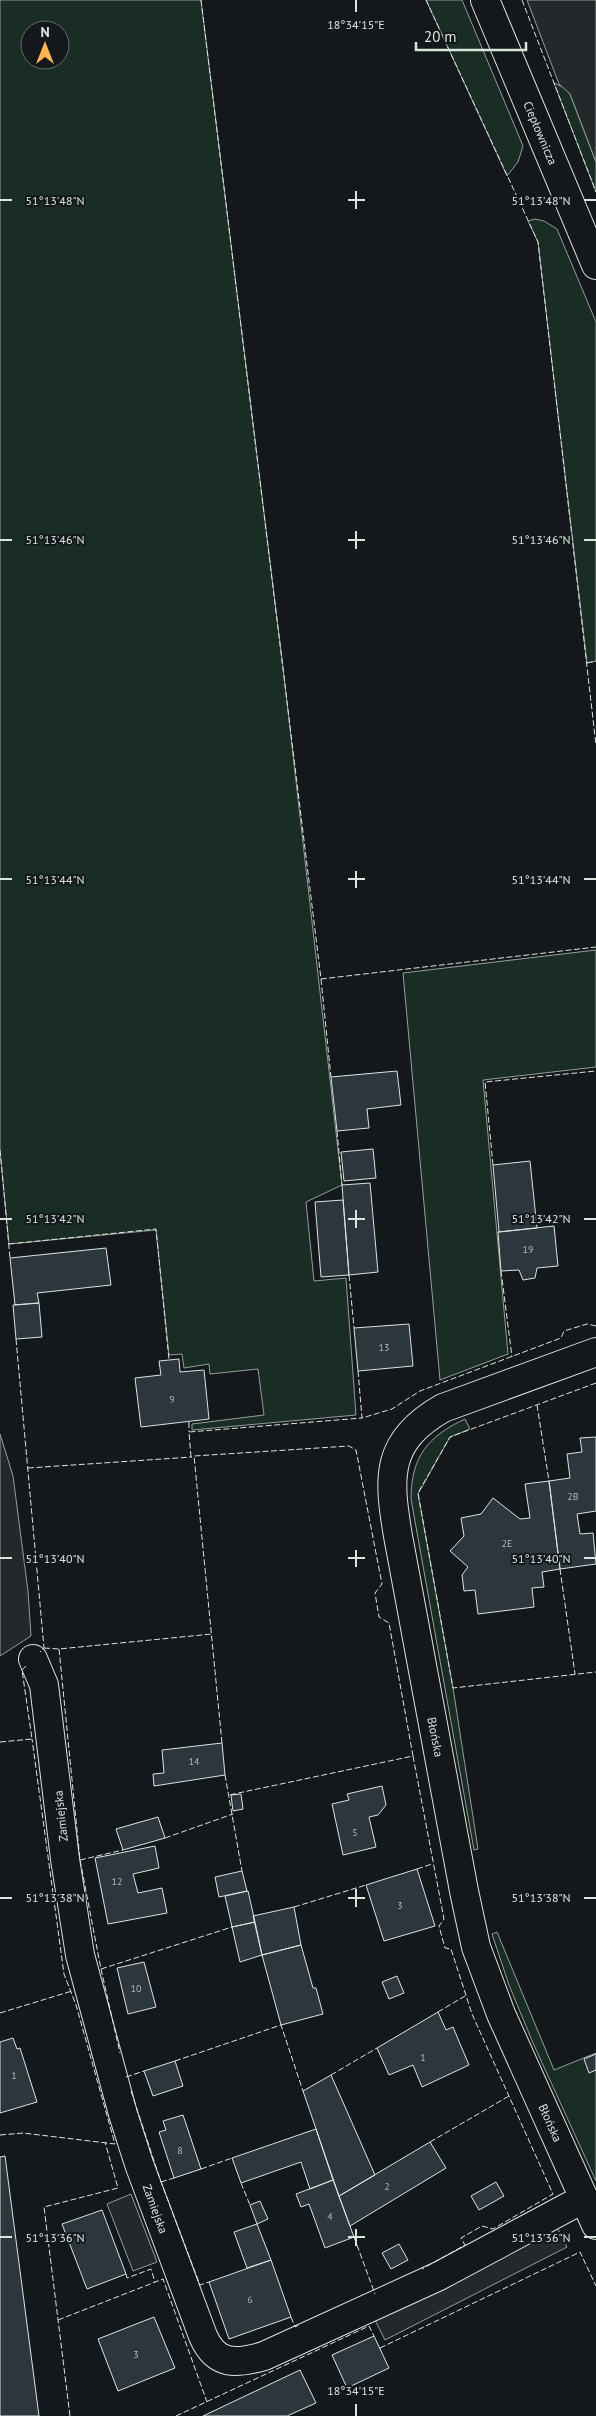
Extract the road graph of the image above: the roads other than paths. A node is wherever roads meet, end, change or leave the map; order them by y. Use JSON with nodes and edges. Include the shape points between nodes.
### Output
{"nodes":[{"id":1,"x":485,"y":0,"type":"edge"},
{"id":2,"x":596,"y":265,"type":"edge"},
{"id":3,"x":596,"y":1352,"type":"edge"},
{"id":4,"x":33,"y":1659,"type":"dead end"},
{"id":5,"x":584,"y":2199,"type":"junction"},
{"id":6,"x":596,"y":2225,"type":"edge"}],
"edges":[{"from":1,"to":2,"type":"street","name":"Ciepłownicza"},
{"from":3,"to":5,"type":"street","name":"Błońska","via":[[456,1403],[423,1420],[410,1431],[403,1444],[392,1478],[398,1536],[476,1947],[501,2014]]},
{"from":4,"to":5,"type":"street","name":"Zamiejska","via":[[44,1685],[65,1859],[86,1978],[139,2164],[203,2336],[216,2356],[229,2361],[245,2361],[264,2356],[439,2276]]},
{"from":5,"to":6,"type":"street","name":"Błońska"}]}
